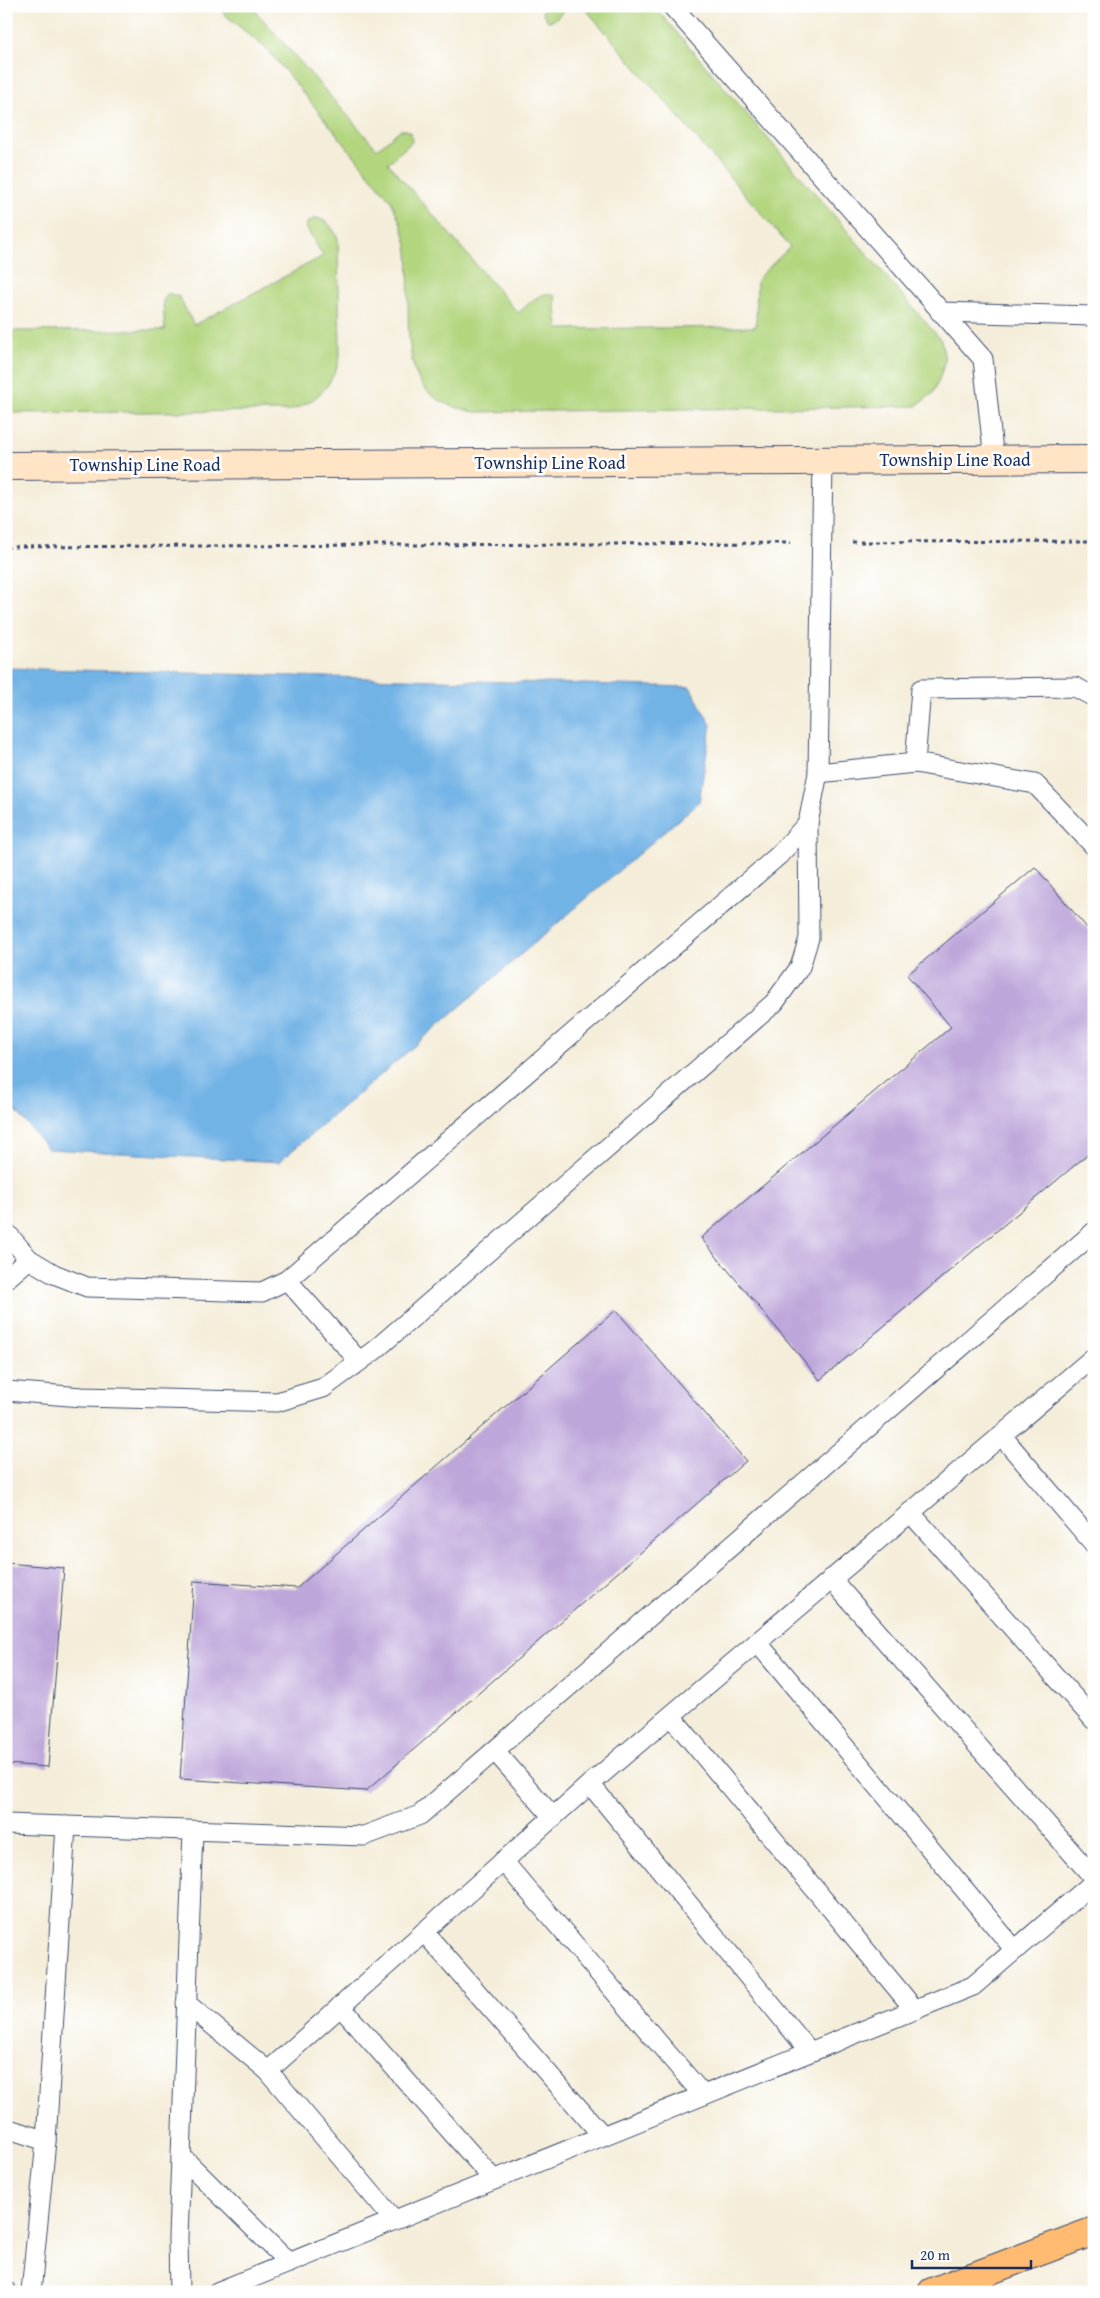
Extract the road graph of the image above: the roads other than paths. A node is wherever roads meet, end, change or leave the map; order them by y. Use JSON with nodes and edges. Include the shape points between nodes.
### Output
{"nodes":[{"id":1,"x":672,"y":6,"type":"edge"},
{"id":2,"x":940,"y":312,"type":"junction"},
{"id":3,"x":1094,"y":316,"type":"edge"},
{"id":4,"x":1094,"y":459,"type":"edge"},
{"id":5,"x":994,"y":460,"type":"junction"},
{"id":6,"x":823,"y":461,"type":"junction"},
{"id":7,"x":6,"y":466,"type":"edge"},
{"id":8,"x":1094,"y":697,"type":"edge"},
{"id":9,"x":914,"y":763,"type":"junction"},
{"id":10,"x":818,"y":773,"type":"junction"},
{"id":11,"x":808,"y":823,"type":"junction"},
{"id":12,"x":1094,"y":846,"type":"edge"},
{"id":13,"x":6,"y":1232,"type":"edge"},
{"id":14,"x":1094,"y":1232,"type":"edge"},
{"id":15,"x":29,"y":1259,"type":"junction"},
{"id":16,"x":6,"y":1279,"type":"edge"},
{"id":17,"x":287,"y":1280,"type":"junction"},
{"id":18,"x":359,"y":1361,"type":"junction"},
{"id":19,"x":1090,"y":1367,"type":"edge"},
{"id":20,"x":6,"y":1390,"type":"edge"},
{"id":21,"x":1001,"y":1435,"type":"junction"},
{"id":22,"x":910,"y":1512,"type":"junction"},
{"id":23,"x":1094,"y":1544,"type":"edge"},
{"id":24,"x":831,"y":1580,"type":"junction"},
{"id":25,"x":758,"y":1642,"type":"junction"},
{"id":26,"x":670,"y":1716,"type":"junction"},
{"id":27,"x":1094,"y":1720,"type":"edge"},
{"id":28,"x":495,"y":1751,"type":"junction"},
{"id":29,"x":590,"y":1784,"type":"junction"},
{"id":30,"x":553,"y":1817,"type":"junction"},
{"id":31,"x":6,"y":1824,"type":"edge"},
{"id":32,"x":66,"y":1826,"type":"junction"},
{"id":33,"x":193,"y":1830,"type":"junction"},
{"id":34,"x":503,"y":1861,"type":"junction"},
{"id":35,"x":1094,"y":1880,"type":"edge"},
{"id":36,"x":424,"y":1932,"type":"junction"},
{"id":37,"x":1014,"y":1950,"type":"junction"},
{"id":38,"x":186,"y":2004,"type":"junction"},
{"id":39,"x":340,"y":2006,"type":"junction"},
{"id":40,"x":915,"y":2010,"type":"junction"},
{"id":41,"x":810,"y":2052,"type":"junction"},
{"id":42,"x":268,"y":2071,"type":"junction"},
{"id":43,"x":703,"y":2095,"type":"junction"},
{"id":44,"x":6,"y":2128,"type":"edge"},
{"id":45,"x":602,"y":2136,"type":"junction"},
{"id":46,"x":46,"y":2141,"type":"junction"},
{"id":47,"x":181,"y":2156,"type":"junction"},
{"id":48,"x":494,"y":2180,"type":"junction"},
{"id":49,"x":394,"y":2220,"type":"junction"},
{"id":50,"x":1094,"y":2231,"type":"edge"},
{"id":51,"x":290,"y":2263,"type":"junction"},
{"id":52,"x":32,"y":2292,"type":"edge"},
{"id":53,"x":179,"y":2292,"type":"edge"},
{"id":54,"x":217,"y":2292,"type":"edge"},
{"id":55,"x":932,"y":2292,"type":"edge"}],
"edges":[{"from":1,"to":2,"type":"lane"},
{"from":2,"to":3,"type":"lane"},
{"from":2,"to":5,"type":"lane","via":[[983,359]]},
{"from":4,"to":5,"type":"street","name":"Township Line Road"},
{"from":5,"to":6,"type":"street","name":"Township Line Road"},
{"from":6,"to":7,"type":"street","name":"Township Line Road"},
{"from":6,"to":10,"type":"lane"},
{"from":8,"to":9,"type":"lane","via":[[1075,687],[922,689]]},
{"from":9,"to":10,"type":"lane"},
{"from":9,"to":12,"type":"lane","via":[[1035,784]]},
{"from":10,"to":11,"type":"lane"},
{"from":11,"to":17,"type":"lane","via":[[779,855]]},
{"from":11,"to":18,"type":"lane","via":[[809,938],[800,967],[774,1003]]},
{"from":13,"to":15,"type":"lane"},
{"from":14,"to":28,"type":"lane"},
{"from":15,"to":16,"type":"lane"},
{"from":15,"to":17,"type":"lane","via":[[54,1274],[87,1287],[262,1292]]},
{"from":17,"to":18,"type":"lane"},
{"from":18,"to":20,"type":"lane","via":[[323,1388],[277,1402],[82,1397]]},
{"from":19,"to":21,"type":"lane"},
{"from":21,"to":22,"type":"lane"},
{"from":21,"to":23,"type":"lane"},
{"from":22,"to":24,"type":"lane"},
{"from":22,"to":27,"type":"lane"},
{"from":24,"to":25,"type":"lane"},
{"from":24,"to":35,"type":"lane"},
{"from":25,"to":26,"type":"lane"},
{"from":25,"to":37,"type":"lane"},
{"from":26,"to":29,"type":"lane"},
{"from":26,"to":40,"type":"lane"},
{"from":28,"to":30,"type":"lane"},
{"from":28,"to":33,"type":"lane","via":[[420,1816],[364,1836]]},
{"from":29,"to":30,"type":"lane"},
{"from":29,"to":41,"type":"lane"},
{"from":30,"to":34,"type":"lane"},
{"from":31,"to":32,"type":"lane"},
{"from":32,"to":33,"type":"lane"},
{"from":32,"to":46,"type":"lane"},
{"from":33,"to":38,"type":"lane"},
{"from":34,"to":36,"type":"lane"},
{"from":34,"to":43,"type":"lane"},
{"from":35,"to":37,"type":"lane"},
{"from":36,"to":39,"type":"lane"},
{"from":36,"to":45,"type":"lane"},
{"from":37,"to":40,"type":"lane","via":[[974,1986]]},
{"from":38,"to":42,"type":"lane"},
{"from":38,"to":47,"type":"lane"},
{"from":39,"to":42,"type":"lane"},
{"from":39,"to":48,"type":"lane"},
{"from":40,"to":41,"type":"lane"},
{"from":41,"to":43,"type":"lane"},
{"from":42,"to":49,"type":"lane"},
{"from":43,"to":45,"type":"lane"},
{"from":44,"to":46,"type":"lane"},
{"from":45,"to":48,"type":"lane"},
{"from":46,"to":52,"type":"lane"},
{"from":47,"to":51,"type":"lane"},
{"from":47,"to":53,"type":"lane"},
{"from":48,"to":49,"type":"lane"},
{"from":49,"to":51,"type":"lane"},
{"from":50,"to":55,"type":"highway"},
{"from":51,"to":54,"type":"lane"}]}
